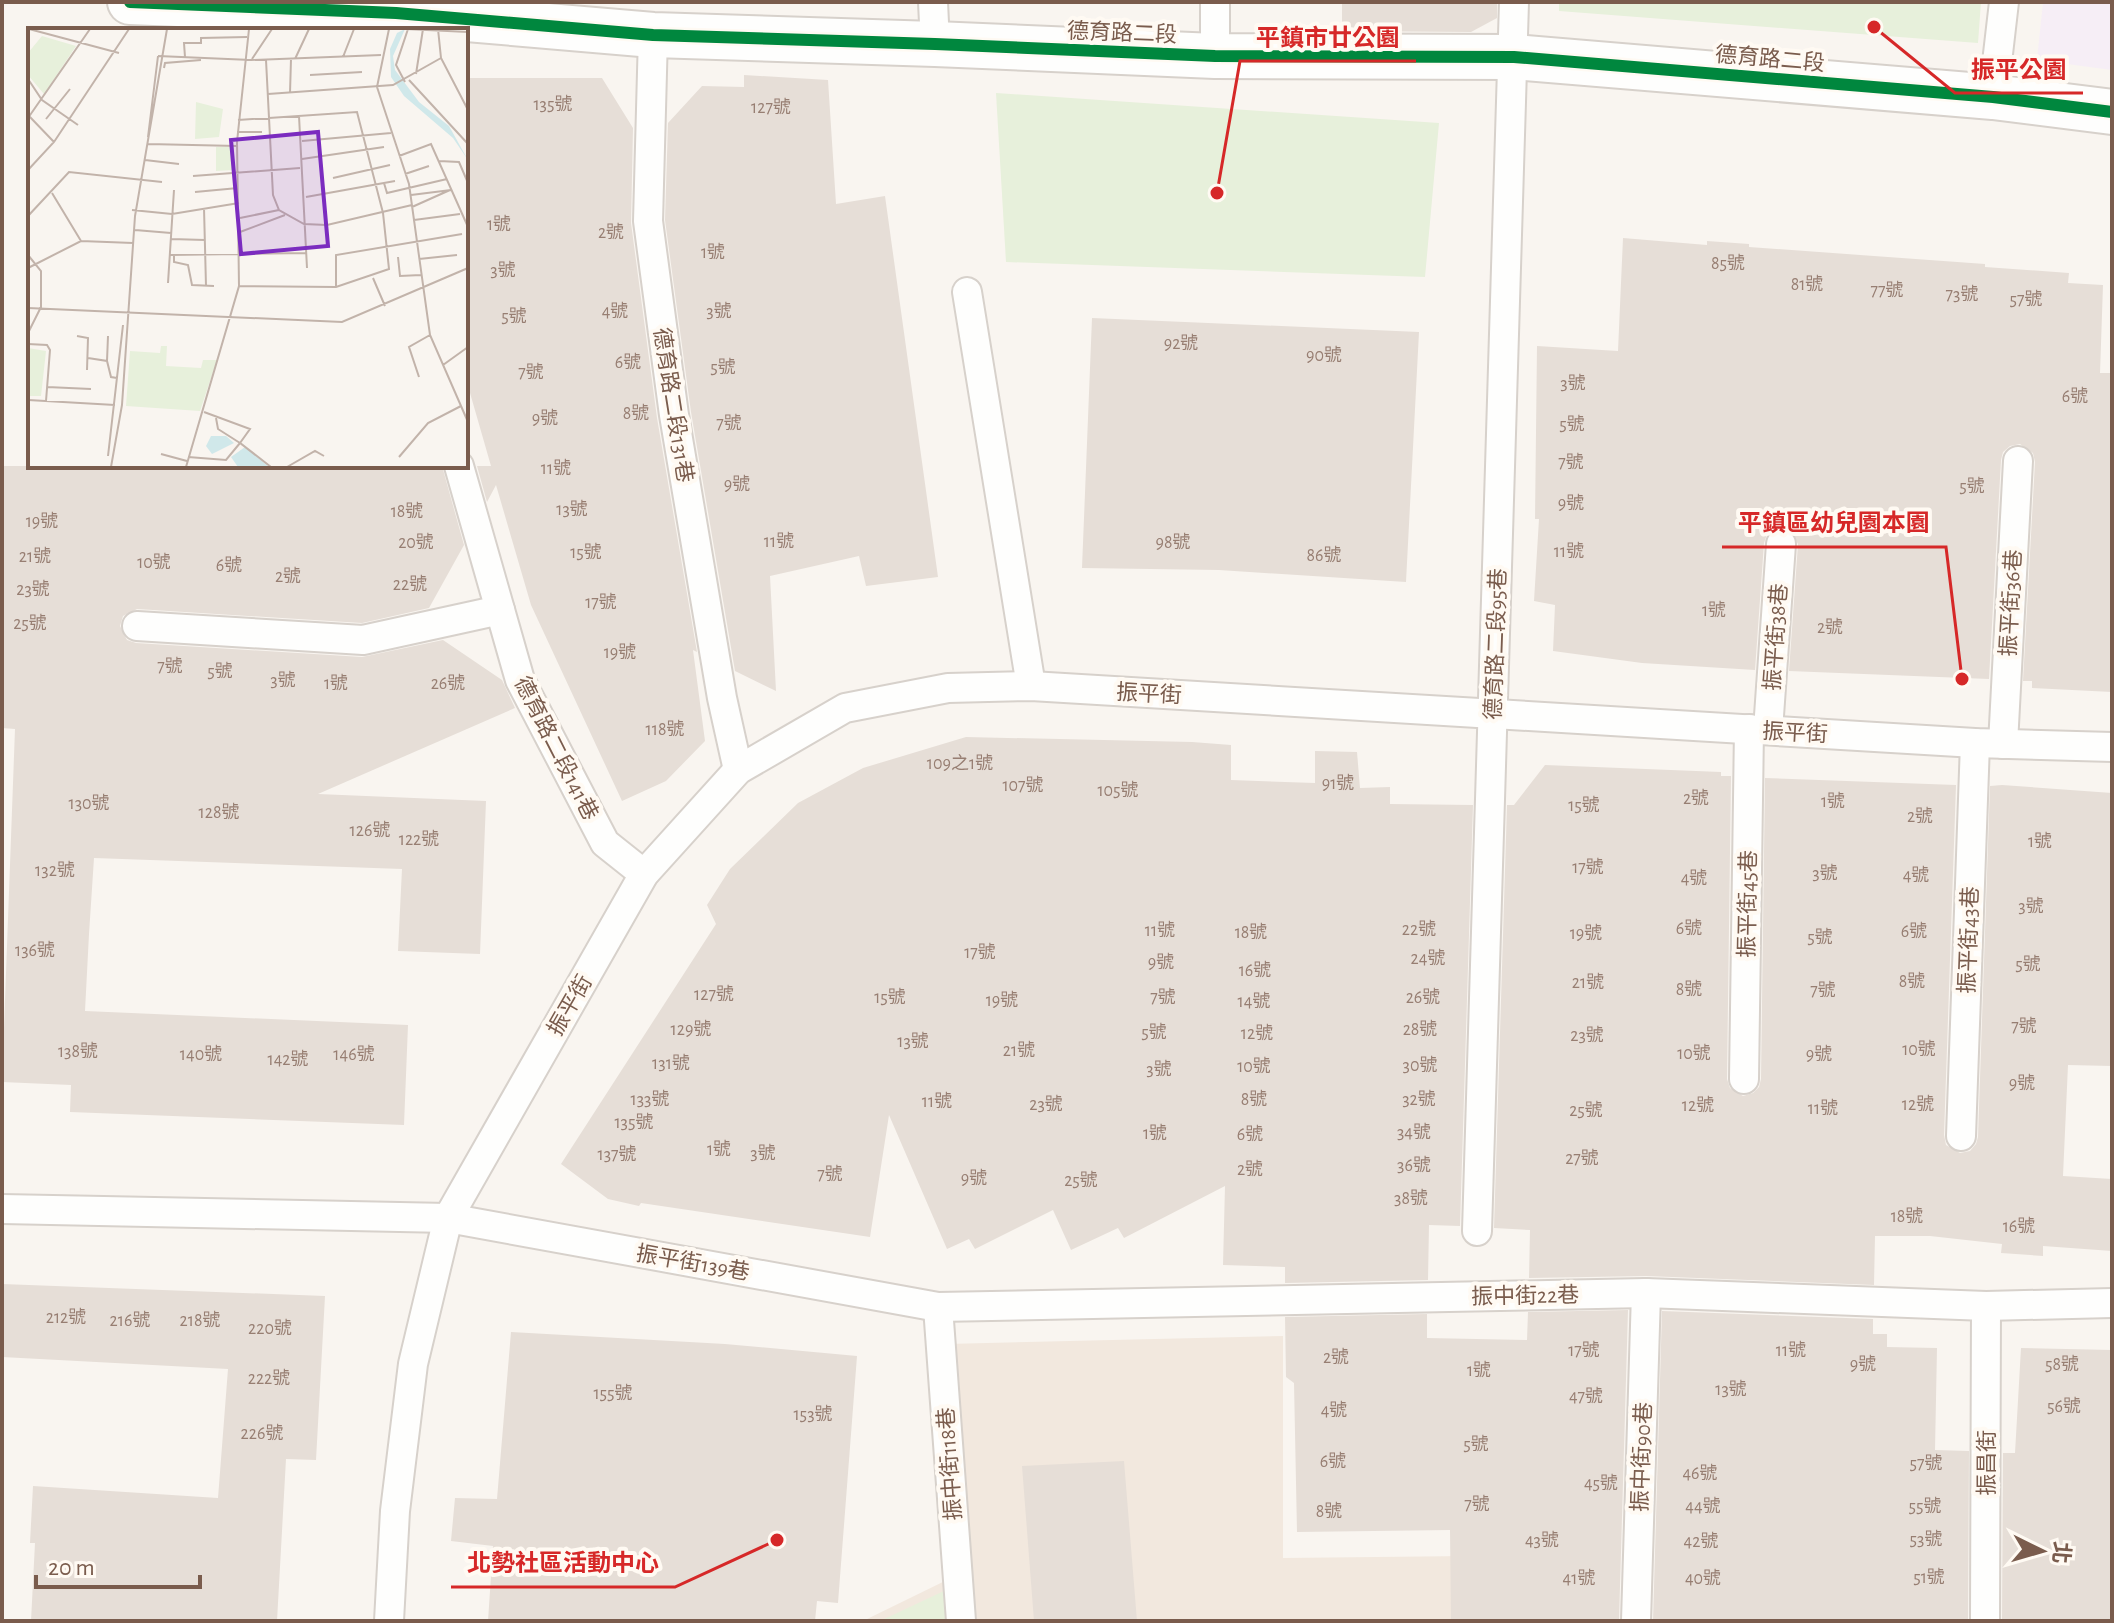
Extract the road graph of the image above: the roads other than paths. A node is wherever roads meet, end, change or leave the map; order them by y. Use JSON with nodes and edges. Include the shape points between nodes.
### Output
{"nodes":[{"id":1,"x":130,"y":2,"type":"edge"},
{"id":2,"x":1215,"y":2,"type":"edge"},
{"id":3,"x":1514,"y":2,"type":"edge"},
{"id":4,"x":2004,"y":2,"type":"edge"},
{"id":5,"x":397,"y":22,"type":"edge"},
{"id":6,"x":934,"y":23,"type":"edge"},
{"id":7,"x":653,"y":35,"type":"junction"},
{"id":8,"x":1215,"y":56,"type":"junction"},
{"id":9,"x":1514,"y":57,"type":"junction"},
{"id":10,"x":1993,"y":97,"type":"junction"},
{"id":11,"x":2112,"y":112,"type":"edge"},
{"id":12,"x":967,"y":292,"type":"dead end"},
{"id":13,"x":2018,"y":461,"type":"dead end"},
{"id":14,"x":460,"y":468,"type":"edge"},
{"id":15,"x":1781,"y":544,"type":"dead end"},
{"id":16,"x":500,"y":610,"type":"junction"},
{"id":17,"x":137,"y":626,"type":"dead end"},
{"id":18,"x":1031,"y":686,"type":"junction"},
{"id":19,"x":1493,"y":714,"type":"junction"},
{"id":20,"x":1759,"y":730,"type":"junction"},
{"id":21,"x":1989,"y":744,"type":"junction"},
{"id":22,"x":2112,"y":747,"type":"edge"},
{"id":23,"x":738,"y":770,"type":"junction"},
{"id":24,"x":644,"y":874,"type":"junction"},
{"id":25,"x":1744,"y":1079,"type":"dead end"},
{"id":26,"x":1961,"y":1136,"type":"dead end"},
{"id":27,"x":2,"y":1209,"type":"edge"},
{"id":28,"x":448,"y":1218,"type":"junction"},
{"id":29,"x":1477,"y":1231,"type":"dead end"},
{"id":30,"x":1646,"y":1293,"type":"junction"},
{"id":31,"x":2112,"y":1303,"type":"edge"},
{"id":32,"x":1986,"y":1306,"type":"junction"},
{"id":33,"x":938,"y":1307,"type":"junction"},
{"id":34,"x":389,"y":1621,"type":"edge"},
{"id":35,"x":961,"y":1621,"type":"edge"},
{"id":36,"x":1636,"y":1621,"type":"edge"},
{"id":37,"x":1985,"y":1621,"type":"edge"}],
"edges":[{"from":1,"to":5,"type":"street","name":"德育路二段"},
{"from":2,"to":8,"type":"lane"},
{"from":3,"to":9,"type":"lane","name":"德育路二段95巷"},
{"from":4,"to":10,"type":"lane"},
{"from":5,"to":7,"type":"street","name":"德育路二段"},
{"from":6,"to":7,"type":"street","name":"德育路二段"},
{"from":6,"to":8,"type":"street","name":"德育路二段"},
{"from":7,"to":23,"type":"lane","name":"德育路二段131巷","via":[[648,221],[674,415]]},
{"from":8,"to":9,"type":"street","name":"德育路二段"},
{"from":9,"to":10,"type":"street","name":"德育路二段"},
{"from":9,"to":19,"type":"lane","name":"德育路二段95巷"},
{"from":10,"to":11,"type":"street","name":"德育路二段"},
{"from":12,"to":18,"type":"lane"},
{"from":13,"to":21,"type":"lane","name":"振平街36巷"},
{"from":14,"to":16,"type":"lane","name":"德育路二段141巷"},
{"from":15,"to":20,"type":"lane","name":"振平街38巷"},
{"from":16,"to":17,"type":"lane","via":[[363,640]]},
{"from":16,"to":24,"type":"lane","name":"德育路二段141巷","via":[[520,680],[605,843]]},
{"from":18,"to":19,"type":"lane","name":"振平街"},
{"from":18,"to":23,"type":"lane","name":"振平街","via":[[948,688],[845,708]]},
{"from":19,"to":20,"type":"lane","name":"振平街"},
{"from":19,"to":29,"type":"lane","name":"德育路二段95巷"},
{"from":20,"to":21,"type":"lane","name":"振平街"},
{"from":20,"to":25,"type":"lane","name":"振平街45巷"},
{"from":21,"to":22,"type":"lane","name":"振平街"},
{"from":21,"to":26,"type":"lane","name":"振平街43巷"},
{"from":23,"to":24,"type":"lane","name":"振平街"},
{"from":24,"to":28,"type":"lane","name":"振平街"},
{"from":27,"to":28,"type":"lane"},
{"from":28,"to":33,"type":"lane","name":"振平街139巷"},
{"from":28,"to":34,"type":"lane","name":"振平街","via":[[413,1364],[395,1511]]},
{"from":30,"to":32,"type":"lane","name":"振中街22巷"},
{"from":30,"to":33,"type":"lane","name":"振中街22巷"},
{"from":30,"to":36,"type":"lane","name":"振中街90巷"},
{"from":31,"to":32,"type":"lane","name":"振中街22巷"},
{"from":32,"to":37,"type":"lane","name":"振昌街"},
{"from":33,"to":35,"type":"lane","name":"振中街118巷"}]}
